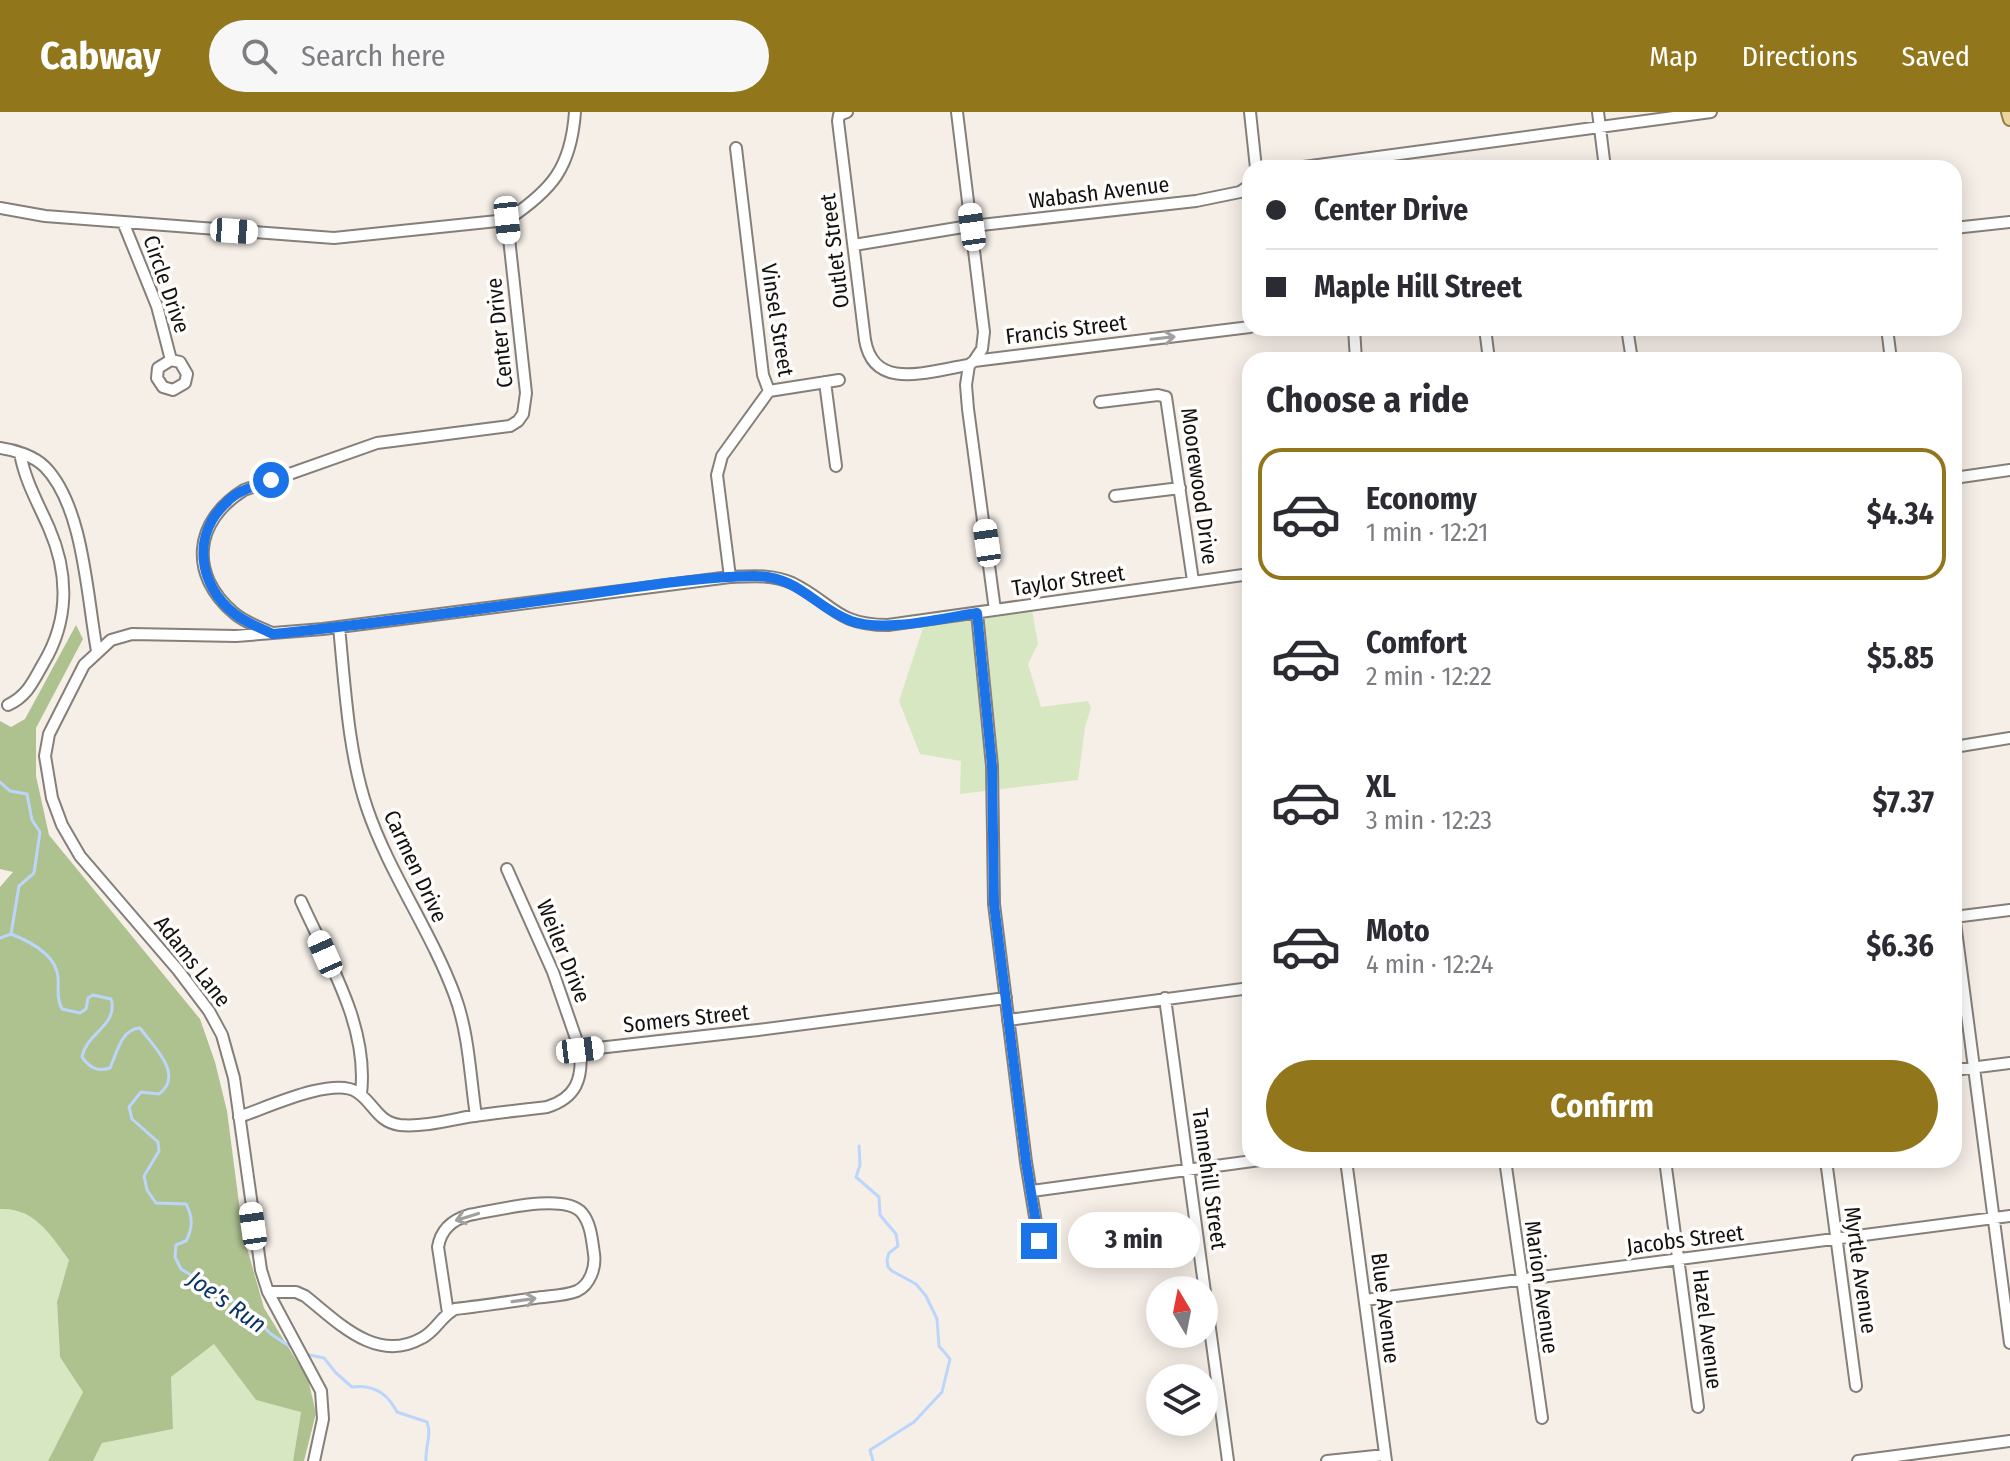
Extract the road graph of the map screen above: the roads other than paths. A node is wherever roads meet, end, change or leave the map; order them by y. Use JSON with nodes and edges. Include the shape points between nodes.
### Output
{"nodes":[{"id":1,"x":575,"y":112,"type":"edge"},
{"id":2,"x":957,"y":112,"type":"edge"},
{"id":3,"x":1250,"y":112,"type":"edge"},
{"id":4,"x":1598,"y":112,"type":"edge"},
{"id":5,"x":1711,"y":112,"type":"edge"},
{"id":6,"x":2008,"y":112,"type":"edge"},
{"id":7,"x":843,"y":113,"type":"edge"},
{"id":8,"x":2010,"y":119,"type":"edge"},
{"id":9,"x":1600,"y":127,"type":"junction"},
{"id":10,"x":736,"y":148,"type":"dead end"},
{"id":11,"x":1255,"y":160,"type":"edge"},
{"id":12,"x":1355,"y":160,"type":"edge"},
{"id":13,"x":1604,"y":160,"type":"edge"},
{"id":14,"x":1242,"y":191,"type":"edge"},
{"id":15,"x":0,"y":208,"type":"edge"},
{"id":16,"x":507,"y":220,"type":"junction"},
{"id":17,"x":123,"y":222,"type":"junction"},
{"id":18,"x":2010,"y":222,"type":"edge"},
{"id":19,"x":972,"y":227,"type":"junction"},
{"id":20,"x":1962,"y":227,"type":"edge"},
{"id":21,"x":854,"y":245,"type":"junction"},
{"id":22,"x":1242,"y":328,"type":"edge"},
{"id":23,"x":171,"y":360,"type":"dead end"},
{"id":24,"x":972,"y":363,"type":"junction"},
{"id":25,"x":889,"y":373,"type":"joint"},
{"id":26,"x":839,"y":380,"type":"dead end"},
{"id":27,"x":825,"y":382,"type":"junction"},
{"id":28,"x":769,"y":391,"type":"junction"},
{"id":29,"x":1100,"y":402,"type":"dead end"},
{"id":30,"x":0,"y":448,"type":"edge"},
{"id":31,"x":20,"y":453,"type":"junction"},
{"id":32,"x":836,"y":466,"type":"dead end"},
{"id":33,"x":2010,"y":470,"type":"edge"},
{"id":34,"x":1962,"y":477,"type":"edge"},
{"id":35,"x":1180,"y":488,"type":"junction"},
{"id":36,"x":1115,"y":496,"type":"dead end"},
{"id":37,"x":1242,"y":575,"type":"edge"},
{"id":38,"x":730,"y":577,"type":"junction"},
{"id":39,"x":1193,"y":581,"type":"junction"},
{"id":40,"x":995,"y":610,"type":"junction"},
{"id":41,"x":977,"y":613,"type":"junction"},
{"id":42,"x":339,"y":627,"type":"junction"},
{"id":43,"x":273,"y":634,"type":"junction"},
{"id":44,"x":97,"y":651,"type":"junction"},
{"id":45,"x":8,"y":705,"type":"dead end"},
{"id":46,"x":2010,"y":738,"type":"edge"},
{"id":47,"x":1962,"y":746,"type":"edge"},
{"id":48,"x":507,"y":869,"type":"dead end"},
{"id":49,"x":301,"y":901,"type":"dead end"},
{"id":50,"x":2010,"y":910,"type":"edge"},
{"id":51,"x":1962,"y":915,"type":"edge"},
{"id":52,"x":1962,"y":977,"type":"edge"},
{"id":53,"x":1242,"y":989,"type":"edge"},
{"id":54,"x":1006,"y":998,"type":"junction"},
{"id":55,"x":1165,"y":998,"type":"junction"},
{"id":56,"x":1008,"y":1020,"type":"junction"},
{"id":57,"x":580,"y":1050,"type":"junction"},
{"id":58,"x":2010,"y":1063,"type":"edge"},
{"id":59,"x":1974,"y":1068,"type":"junction"},
{"id":60,"x":1962,"y":1069,"type":"edge"},
{"id":61,"x":361,"y":1094,"type":"junction"},
{"id":62,"x":476,"y":1116,"type":"junction"},
{"id":63,"x":239,"y":1117,"type":"junction"},
{"id":64,"x":1242,"y":1163,"type":"edge"},
{"id":65,"x":1347,"y":1168,"type":"edge"},
{"id":66,"x":1506,"y":1168,"type":"edge"},
{"id":67,"x":1666,"y":1168,"type":"edge"},
{"id":68,"x":1827,"y":1168,"type":"edge"},
{"id":69,"x":1189,"y":1170,"type":"junction"},
{"id":70,"x":1032,"y":1191,"type":"junction"},
{"id":71,"x":2010,"y":1216,"type":"edge"},
{"id":72,"x":1994,"y":1218,"type":"junction"},
{"id":73,"x":1836,"y":1239,"type":"junction"},
{"id":74,"x":1039,"y":1241,"type":"dead end"},
{"id":75,"x":1679,"y":1260,"type":"junction"},
{"id":76,"x":1520,"y":1280,"type":"junction"},
{"id":77,"x":268,"y":1292,"type":"junction"},
{"id":78,"x":1365,"y":1300,"type":"junction"},
{"id":79,"x":448,"y":1313,"type":"junction"},
{"id":80,"x":2010,"y":1343,"type":"edge"},
{"id":81,"x":1856,"y":1386,"type":"dead end"},
{"id":82,"x":1698,"y":1407,"type":"dead end"},
{"id":83,"x":1542,"y":1418,"type":"dead end"},
{"id":84,"x":2010,"y":1441,"type":"edge"},
{"id":85,"x":1386,"y":1458,"type":"edge"},
{"id":86,"x":314,"y":1461,"type":"edge"},
{"id":87,"x":1228,"y":1461,"type":"edge"},
{"id":88,"x":1327,"y":1461,"type":"edge"},
{"id":89,"x":1858,"y":1461,"type":"edge"}],
"edges":[{"from":1,"to":16,"type":"street","via":[[572,142],[557,179]]},
{"from":2,"to":19,"type":"street"},
{"from":3,"to":11,"type":"street"},
{"from":4,"to":9,"type":"street"},
{"from":5,"to":9,"type":"street"},
{"from":6,"to":8,"type":"main road"},
{"from":7,"to":21,"type":"street","name":"Outlet Street","via":[[838,121]]},
{"from":9,"to":12,"type":"street"},
{"from":9,"to":13,"type":"street"},
{"from":10,"to":28,"type":"street","name":"Vinsel Street"},
{"from":14,"to":19,"type":"street","name":"Wabash Avenue","via":[[1210,199]]},
{"from":15,"to":17,"type":"street"},
{"from":16,"to":17,"type":"street","via":[[334,238]]},
{"from":16,"to":43,"type":"street","name":"Center Drive","via":[[525,410],[518,421],[499,429],[364,446],[228,500],[214,517],[203,546],[205,572],[236,615]]},
{"from":17,"to":23,"type":"street","name":"Circle Drive","via":[[157,306]]},
{"from":18,"to":20,"type":"street"},
{"from":19,"to":21,"type":"street","name":"Wabash Avenue"},
{"from":19,"to":24,"type":"street","via":[[984,332],[982,349]]},
{"from":21,"to":25,"type":"street","name":"Outlet Street","via":[[867,350],[873,363]]},
{"from":24,"to":22,"type":"street","name":"Francis Street","one_way":true},
{"from":24,"to":25,"type":"street","name":"Francis Street"},
{"from":24,"to":40,"type":"street","via":[[966,385],[968,409]]},
{"from":26,"to":27,"type":"street"},
{"from":27,"to":28,"type":"street"},
{"from":27,"to":32,"type":"street"},
{"from":28,"to":38,"type":"street","name":"Vinsel Street","via":[[722,456],[717,475]]},
{"from":29,"to":35,"type":"street","name":"Moorewood Drive","via":[[1166,397]]},
{"from":30,"to":31,"type":"street"},
{"from":31,"to":44,"type":"street","via":[[44,466],[64,497],[78,539]]},
{"from":31,"to":45,"type":"street","via":[[28,485],[56,546],[64,611],[52,651],[23,698]]},
{"from":33,"to":34,"type":"street"},
{"from":35,"to":36,"type":"street"},
{"from":35,"to":39,"type":"street","name":"Moorewood Drive"},
{"from":37,"to":39,"type":"street","name":"Taylor Street"},
{"from":38,"to":41,"type":"street","name":"Taylor Street","via":[[792,583],[840,616],[862,624]]},
{"from":38,"to":42,"type":"street","name":"Taylor Street"},
{"from":39,"to":40,"type":"street","name":"Taylor Street"},
{"from":40,"to":41,"type":"street","name":"Taylor Street"},
{"from":41,"to":54,"type":"street","via":[[992,766],[994,904]]},
{"from":42,"to":43,"type":"street","name":"Taylor Street"},
{"from":42,"to":62,"type":"street","name":"Carmen Drive","via":[[360,787],[453,992],[464,1029]]},
{"from":43,"to":44,"type":"street","name":"Taylor Street","via":[[132,634]]},
{"from":44,"to":63,"type":"street","name":"Adams Lane","via":[[72,685],[49,734],[45,756],[52,798],[80,856],[215,1021],[231,1064]]},
{"from":46,"to":47,"type":"street"},
{"from":48,"to":57,"type":"street","name":"Weiler Drive","via":[[553,972]]},
{"from":49,"to":61,"type":"street","via":[[352,1019],[363,1073]]},
{"from":50,"to":51,"type":"street"},
{"from":52,"to":59,"type":"street"},
{"from":53,"to":55,"type":"street"},
{"from":54,"to":56,"type":"street"},
{"from":54,"to":57,"type":"street","name":"Somers Street"},
{"from":55,"to":56,"type":"street"},
{"from":55,"to":69,"type":"street","name":"Tannehill Street"},
{"from":56,"to":70,"type":"street"},
{"from":57,"to":62,"type":"street","via":[[578,1079],[567,1099],[547,1107]]},
{"from":58,"to":59,"type":"street"},
{"from":59,"to":60,"type":"street"},
{"from":59,"to":72,"type":"street"},
{"from":61,"to":62,"type":"street","via":[[379,1117],[398,1125]]},
{"from":61,"to":63,"type":"street","via":[[350,1088],[323,1089]]},
{"from":63,"to":77,"type":"street","name":"Adams Lane","via":[[257,1256]]},
{"from":64,"to":69,"type":"street"},
{"from":65,"to":78,"type":"street","name":"Blue Avenue"},
{"from":66,"to":76,"type":"street","name":"Marion Avenue"},
{"from":67,"to":75,"type":"street","name":"Hazel Avenue"},
{"from":68,"to":73,"type":"street","name":"Myrtle Avenue"},
{"from":69,"to":70,"type":"street"},
{"from":69,"to":87,"type":"street","name":"Tannehill Street"},
{"from":70,"to":74,"type":"street"},
{"from":71,"to":72,"type":"street","name":"Jacobs Street"},
{"from":72,"to":73,"type":"street","name":"Jacobs Street"},
{"from":72,"to":80,"type":"street"},
{"from":73,"to":75,"type":"street","name":"Jacobs Street"},
{"from":73,"to":81,"type":"street","name":"Myrtle Avenue"},
{"from":75,"to":76,"type":"street","name":"Jacobs Street"},
{"from":75,"to":82,"type":"street","name":"Hazel Avenue"},
{"from":76,"to":78,"type":"street","name":"Jacobs Street"},
{"from":76,"to":83,"type":"street","name":"Marion Avenue"},
{"from":77,"to":79,"type":"street","via":[[305,1296],[355,1336],[379,1345],[420,1339]]},
{"from":77,"to":86,"type":"street","name":"Adams Lane","via":[[321,1391],[322,1434]]},
{"from":78,"to":85,"type":"street","name":"Blue Avenue"},
{"from":79,"to":79,"type":"street","one_way":true,"via":[[576,1291],[589,1279],[595,1260],[584,1215],[555,1202],[469,1215],[447,1226],[438,1247]]},
{"from":84,"to":89,"type":"street"},
{"from":85,"to":88,"type":"street"}]}
